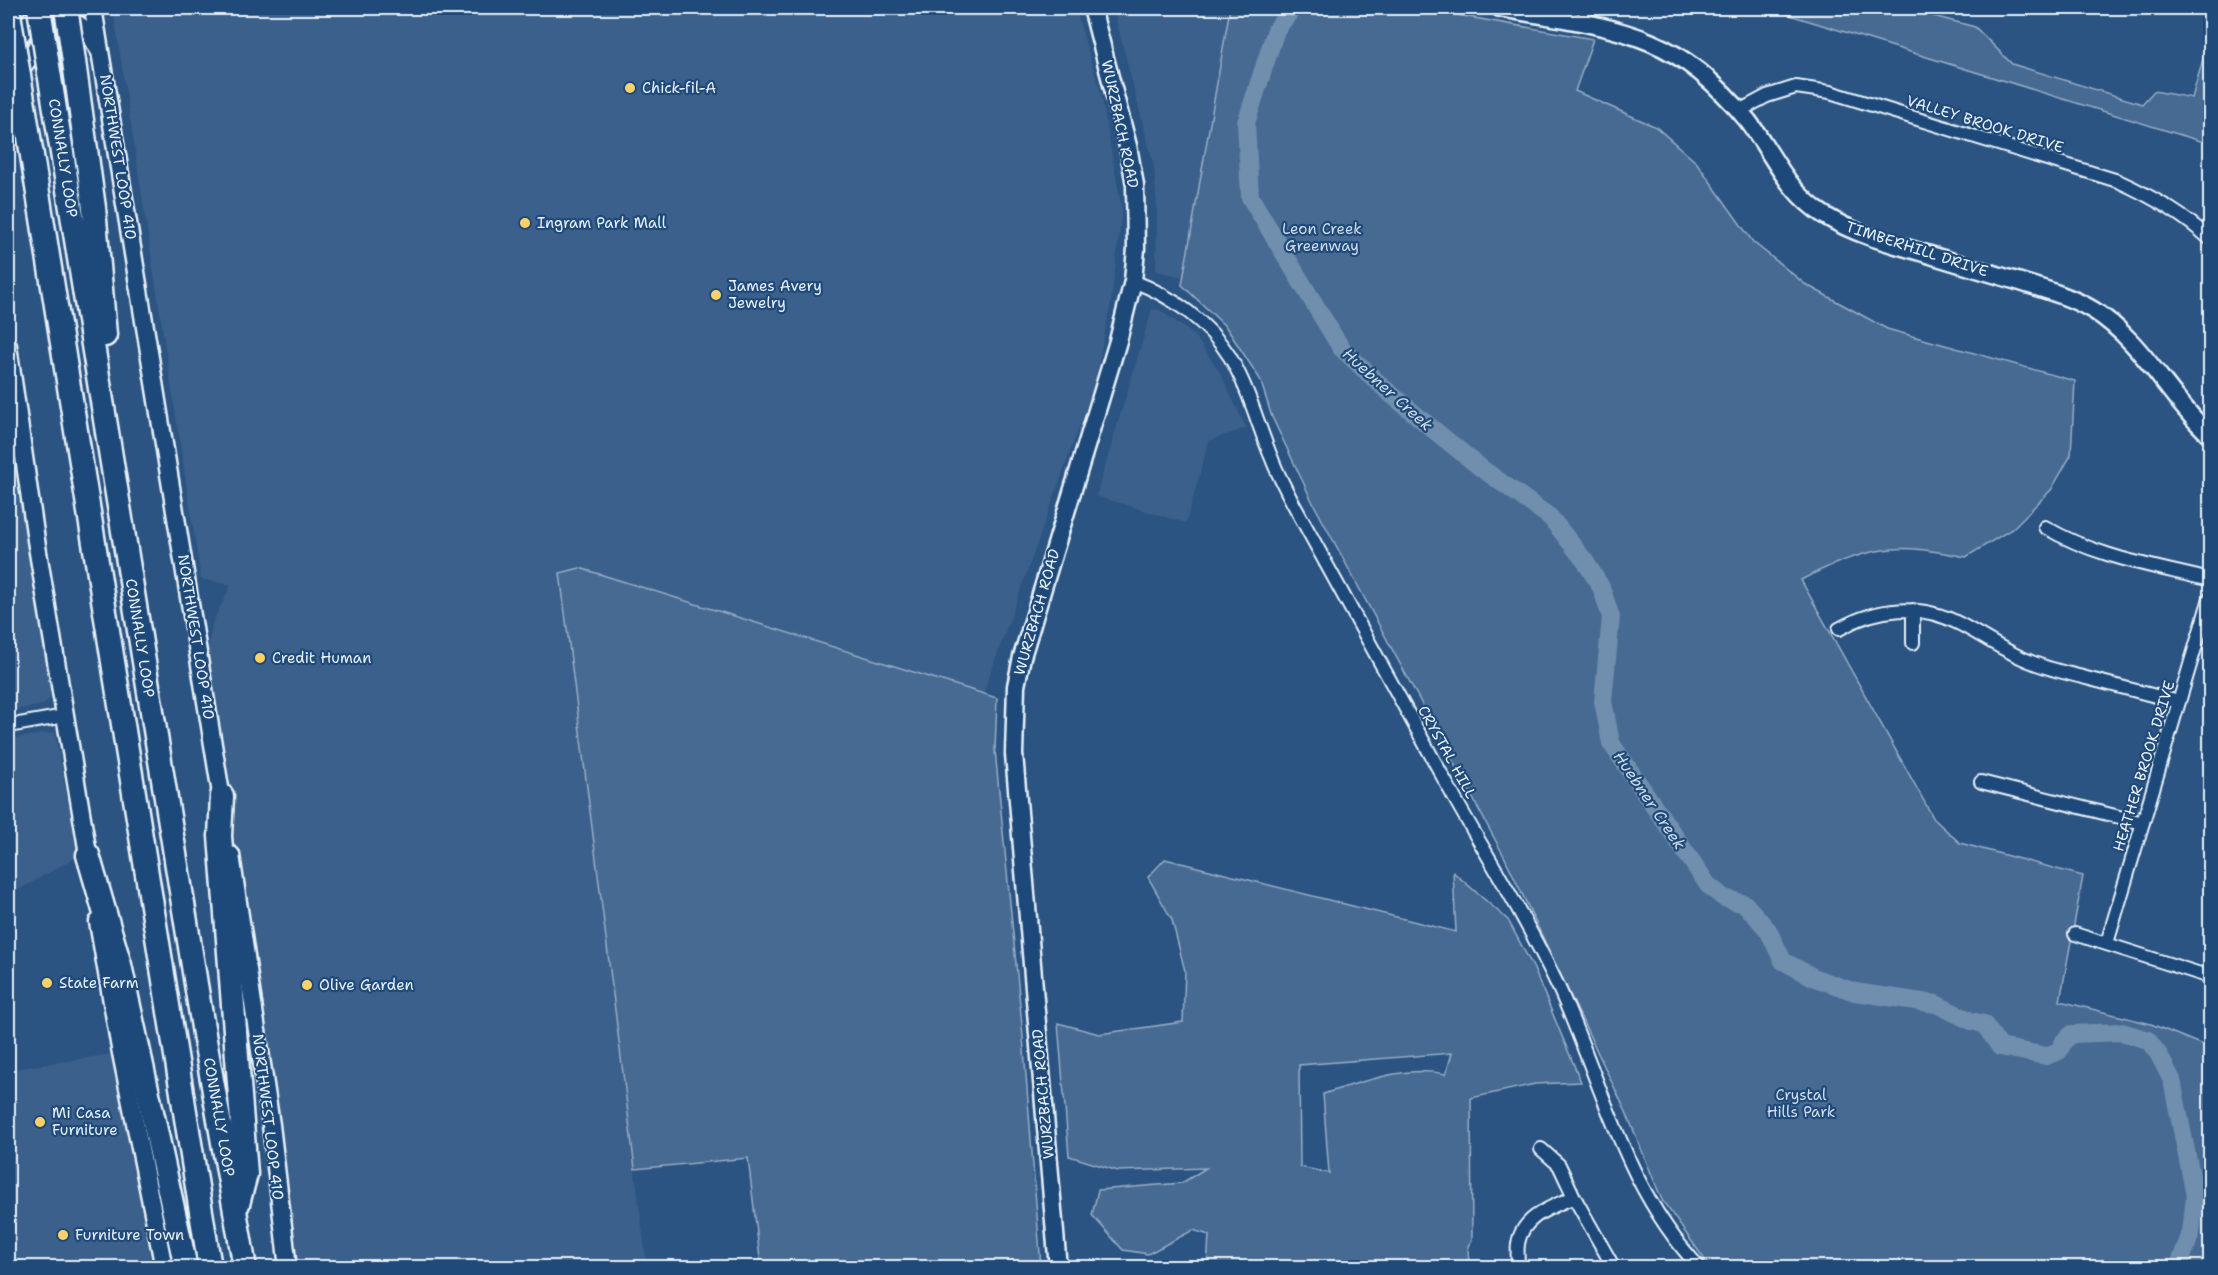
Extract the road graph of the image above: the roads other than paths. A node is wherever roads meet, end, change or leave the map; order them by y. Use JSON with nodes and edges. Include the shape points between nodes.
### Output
{"nodes":[{"id":1,"x":8,"y":8,"type":"edge"},
{"id":2,"x":39,"y":8,"type":"edge"},
{"id":3,"x":66,"y":8,"type":"edge"},
{"id":4,"x":93,"y":8,"type":"edge"},
{"id":5,"x":1092,"y":8,"type":"edge"},
{"id":6,"x":1500,"y":8,"type":"edge"},
{"id":7,"x":1587,"y":8,"type":"edge"},
{"id":8,"x":1583,"y":24,"type":"junction"},
{"id":9,"x":8,"y":55,"type":"edge"},
{"id":10,"x":101,"y":55,"type":"junction"},
{"id":11,"x":8,"y":90,"type":"edge"},
{"id":12,"x":1739,"y":111,"type":"junction"},
{"id":13,"x":2211,"y":239,"type":"edge"},
{"id":14,"x":1134,"y":281,"type":"junction"},
{"id":15,"x":8,"y":346,"type":"edge"},
{"id":16,"x":2211,"y":435,"type":"edge"},
{"id":17,"x":111,"y":452,"type":"junction"},
{"id":18,"x":2045,"y":527,"type":"dead end"},
{"id":19,"x":2211,"y":580,"type":"edge"},
{"id":20,"x":2211,"y":598,"type":"edge"},
{"id":21,"x":1913,"y":610,"type":"junction"},
{"id":22,"x":1839,"y":629,"type":"dead end"},
{"id":23,"x":1913,"y":643,"type":"dead end"},
{"id":24,"x":2178,"y":702,"type":"junction"},
{"id":25,"x":65,"y":716,"type":"junction"},
{"id":26,"x":8,"y":726,"type":"edge"},
{"id":27,"x":1981,"y":783,"type":"dead end"},
{"id":28,"x":222,"y":796,"type":"junction"},
{"id":29,"x":2143,"y":823,"type":"junction"},
{"id":30,"x":88,"y":855,"type":"junction"},
{"id":31,"x":2075,"y":934,"type":"dead end"},
{"id":32,"x":2107,"y":943,"type":"junction"},
{"id":33,"x":2211,"y":977,"type":"edge"},
{"id":34,"x":1541,"y":1149,"type":"dead end"},
{"id":35,"x":1574,"y":1197,"type":"junction"},
{"id":36,"x":236,"y":1211,"type":"junction"},
{"id":37,"x":164,"y":1268,"type":"edge"},
{"id":38,"x":186,"y":1268,"type":"edge"},
{"id":39,"x":210,"y":1268,"type":"edge"},
{"id":40,"x":245,"y":1268,"type":"edge"},
{"id":41,"x":288,"y":1268,"type":"edge"},
{"id":42,"x":1058,"y":1268,"type":"edge"},
{"id":43,"x":1518,"y":1268,"type":"edge"},
{"id":44,"x":1614,"y":1268,"type":"edge"},
{"id":45,"x":1700,"y":1268,"type":"edge"}],
"edges":[{"from":1,"to":39,"type":"highway","name":"CONNALLY LOOP","bridge":true},
{"from":2,"to":9,"type":"main road"},
{"from":2,"to":17,"type":"highway","name":"CONNALLY LOOP","bridge":true},
{"from":3,"to":17,"type":"highway","bridge":true,"via":[[94,208],[110,364]]},
{"from":4,"to":10,"type":"main road","name":"NORTHWEST LOOP 410"},
{"from":5,"to":14,"type":"main road","name":"WURZBACH ROAD","via":[[1135,184]]},
{"from":6,"to":8,"type":"main road","name":"TIMBERHILL DRIVE"},
{"from":7,"to":8,"type":"street"},
{"from":8,"to":12,"type":"main road","name":"TIMBERHILL DRIVE","via":[[1627,34],[1662,48],[1717,86]]},
{"from":10,"to":11,"type":"main road","via":[[83,28],[71,21],[61,21],[48,31]]},
{"from":10,"to":28,"type":"main road","name":"NORTHWEST LOOP 410"},
{"from":12,"to":13,"type":"street","name":"VALLEY BROOK DRIVE","via":[[1796,87],[1830,92],[2118,181],[2175,211]]},
{"from":12,"to":16,"type":"main road","name":"TIMBERHILL DRIVE","via":[[1791,187],[1821,213],[1856,232],[2058,293],[2093,310],[2136,347],[2177,402]]},
{"from":14,"to":42,"type":"main road","name":"WURZBACH ROAD","via":[[1030,626],[1016,686],[1014,754]]},
{"from":14,"to":45,"type":"street","name":"CRYSTAL HILL","via":[[1190,312],[1229,356],[1294,505],[1554,978],[1643,1191]]},
{"from":15,"to":25,"type":"main road"},
{"from":17,"to":36,"type":"highway","name":"CONNALLY LOOP"},
{"from":18,"to":19,"type":"street","via":[[2102,553]]},
{"from":20,"to":24,"type":"street","name":"HEATHER BROOK DRIVE"},
{"from":21,"to":22,"type":"street","via":[[1876,613]]},
{"from":21,"to":23,"type":"street"},
{"from":21,"to":24,"type":"street","via":[[1949,619],[2029,662]]},
{"from":24,"to":29,"type":"street","name":"HEATHER BROOK DRIVE"},
{"from":25,"to":26,"type":"street"},
{"from":25,"to":30,"type":"main road"},
{"from":27,"to":29,"type":"street"},
{"from":28,"to":36,"type":"highway","via":[[220,836],[246,1174]]},
{"from":28,"to":41,"type":"main road","name":"NORTHWEST LOOP 410"},
{"from":29,"to":32,"type":"street","name":"HEATHER BROOK DRIVE"},
{"from":30,"to":37,"type":"main road","via":[[120,1048]]},
{"from":30,"to":38,"type":"highway","via":[[120,965]]},
{"from":31,"to":32,"type":"street"},
{"from":32,"to":33,"type":"street"},
{"from":34,"to":35,"type":"street","via":[[1559,1166]]},
{"from":35,"to":43,"type":"street","via":[[1540,1212],[1529,1222],[1518,1244]]},
{"from":35,"to":44,"type":"street"},
{"from":36,"to":40,"type":"highway","name":"CONNALLY LOOP"}]}
